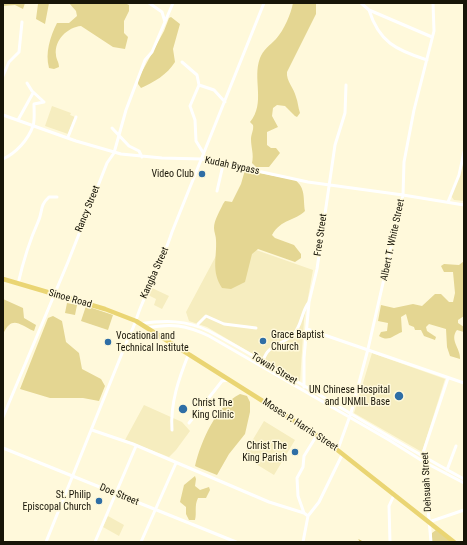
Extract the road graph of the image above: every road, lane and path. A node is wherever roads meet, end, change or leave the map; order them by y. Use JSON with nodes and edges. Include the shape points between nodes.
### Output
{"nodes":[{"id":1,"x":149,"y":3,"type":"edge"},
{"id":2,"x":173,"y":3,"type":"edge"},
{"id":3,"x":264,"y":3,"type":"edge"},
{"id":4,"x":361,"y":3,"type":"edge"},
{"id":5,"x":433,"y":3,"type":"edge"},
{"id":6,"x":369,"y":10,"type":"junction"},
{"id":7,"x":22,"y":22,"type":"dead end"},
{"id":8,"x":165,"y":22,"type":"junction"},
{"id":9,"x":432,"y":37,"type":"junction"},
{"id":10,"x":427,"y":60,"type":"junction"},
{"id":11,"x":182,"y":62,"type":"dead end"},
{"id":12,"x":3,"y":76,"type":"edge"},
{"id":13,"x":27,"y":84,"type":"dead end"},
{"id":14,"x":199,"y":85,"type":"junction"},
{"id":15,"x":346,"y":85,"type":"dead end"},
{"id":16,"x":33,"y":93,"type":"junction"},
{"id":17,"x":225,"y":102,"type":"junction"},
{"id":18,"x":3,"y":115,"type":"edge"},
{"id":19,"x":76,"y":117,"type":"dead end"},
{"id":20,"x":18,"y":120,"type":"junction"},
{"id":21,"x":33,"y":126,"type":"junction"},
{"id":22,"x":112,"y":128,"type":"dead end"},
{"id":23,"x":118,"y":134,"type":"junction"},
{"id":24,"x":68,"y":137,"type":"junction"},
{"id":25,"x":464,"y":152,"type":"edge"},
{"id":26,"x":114,"y":153,"type":"junction"},
{"id":27,"x":204,"y":154,"type":"junction"},
{"id":28,"x":142,"y":157,"type":"junction"},
{"id":29,"x":3,"y":159,"type":"edge"},
{"id":30,"x":202,"y":159,"type":"junction"},
{"id":31,"x":223,"y":165,"type":"junction"},
{"id":32,"x":328,"y":185,"type":"junction"},
{"id":33,"x":217,"y":191,"type":"dead end"},
{"id":34,"x":403,"y":194,"type":"junction"},
{"id":35,"x":57,"y":197,"type":"dead end"},
{"id":36,"x":448,"y":202,"type":"junction"},
{"id":37,"x":464,"y":206,"type":"edge"},
{"id":38,"x":3,"y":279,"type":"edge"},
{"id":39,"x":18,"y":284,"type":"junction"},
{"id":40,"x":53,"y":295,"type":"junction"},
{"id":41,"x":309,"y":302,"type":"junction"},
{"id":42,"x":138,"y":323,"type":"junction"},
{"id":43,"x":198,"y":324,"type":"dead end"},
{"id":44,"x":146,"y":328,"type":"junction"},
{"id":45,"x":256,"y":328,"type":"dead end"},
{"id":46,"x":307,"y":329,"type":"junction"},
{"id":47,"x":294,"y":334,"type":"junction"},
{"id":48,"x":307,"y":334,"type":"junction"},
{"id":49,"x":368,"y":349,"type":"junction"},
{"id":50,"x":189,"y":353,"type":"junction"},
{"id":51,"x":262,"y":362,"type":"junction"},
{"id":52,"x":448,"y":378,"type":"junction"},
{"id":53,"x":228,"y":380,"type":"junction"},
{"id":54,"x":464,"y":383,"type":"edge"},
{"id":55,"x":304,"y":387,"type":"junction"},
{"id":56,"x":351,"y":415,"type":"junction"},
{"id":57,"x":3,"y":417,"type":"edge"},
{"id":58,"x":189,"y":423,"type":"dead end"},
{"id":59,"x":92,"y":430,"type":"junction"},
{"id":60,"x":172,"y":430,"type":"dead end"},
{"id":61,"x":317,"y":435,"type":"junction"},
{"id":62,"x":136,"y":446,"type":"junction"},
{"id":63,"x":456,"y":446,"type":"dead end"},
{"id":64,"x":3,"y":448,"type":"edge"},
{"id":65,"x":338,"y":449,"type":"junction"},
{"id":66,"x":342,"y":455,"type":"junction"},
{"id":67,"x":424,"y":460,"type":"junction"},
{"id":68,"x":176,"y":464,"type":"junction"},
{"id":69,"x":448,"y":470,"type":"junction"},
{"id":70,"x":73,"y":476,"type":"junction"},
{"id":71,"x":464,"y":479,"type":"edge"},
{"id":72,"x":464,"y":483,"type":"edge"},
{"id":73,"x":115,"y":493,"type":"junction"},
{"id":74,"x":394,"y":495,"type":"junction"},
{"id":75,"x":156,"y":510,"type":"junction"},
{"id":76,"x":464,"y":510,"type":"edge"},
{"id":77,"x":304,"y":512,"type":"junction"},
{"id":78,"x":308,"y":516,"type":"junction"},
{"id":79,"x":429,"y":523,"type":"junction"},
{"id":80,"x":46,"y":542,"type":"edge"},
{"id":81,"x":95,"y":542,"type":"edge"},
{"id":82,"x":142,"y":542,"type":"edge"},
{"id":83,"x":236,"y":542,"type":"edge"},
{"id":84,"x":303,"y":542,"type":"edge"},
{"id":85,"x":390,"y":542,"type":"edge"},
{"id":86,"x":431,"y":542,"type":"edge"},
{"id":87,"x":454,"y":542,"type":"edge"}],
"edges":[{"from":1,"to":8,"type":"street","via":[[162,12]]},
{"from":2,"to":8,"type":"street","name":"Rancy Street"},
{"from":3,"to":17,"type":"street","name":"Kangba Street"},
{"from":4,"to":6,"type":"street"},
{"from":5,"to":9,"type":"street","name":"Albert T. White Street"},
{"from":6,"to":9,"type":"street"},
{"from":6,"to":10,"type":"street","via":[[376,29],[399,50]]},
{"from":7,"to":12,"type":"street","via":[[19,52],[9,62]]},
{"from":8,"to":23,"type":"street","name":"Rancy Street","via":[[152,52],[145,60]]},
{"from":9,"to":10,"type":"street","name":"Albert T. White Street"},
{"from":10,"to":34,"type":"street","name":"Albert T. White Street","via":[[404,162]]},
{"from":11,"to":14,"type":"street","via":[[197,75]]},
{"from":13,"to":16,"type":"street"},
{"from":14,"to":17,"type":"street","via":[[214,90]]},
{"from":14,"to":27,"type":"street","via":[[190,106],[195,120],[196,141]]},
{"from":15,"to":32,"type":"street","name":"Free Street","via":[[345,113],[335,145]]},
{"from":16,"to":20,"type":"street"},
{"from":16,"to":21,"type":"street","via":[[44,102],[34,104]]},
{"from":17,"to":27,"type":"street","name":"Kangba Street"},
{"from":18,"to":20,"type":"street","name":"Kudah Bypass"},
{"from":19,"to":24,"type":"street"},
{"from":20,"to":21,"type":"street","name":"Kudah Bypass"},
{"from":21,"to":24,"type":"street","name":"Kudah Bypass"},
{"from":21,"to":29,"type":"street","via":[[20,147]]},
{"from":22,"to":23,"type":"street"},
{"from":23,"to":26,"type":"street","name":"Rancy Street"},
{"from":23,"to":28,"type":"street","via":[[129,146],[139,151]]},
{"from":24,"to":26,"type":"street","name":"Kudah Bypass"},
{"from":25,"to":36,"type":"street","via":[[459,175]]},
{"from":26,"to":28,"type":"street","name":"Kudah Bypass"},
{"from":26,"to":40,"type":"street","name":"Rancy Street","via":[[107,163]]},
{"from":27,"to":30,"type":"street","name":"Kangba Street"},
{"from":28,"to":30,"type":"street","name":"Kudah Bypass"},
{"from":30,"to":31,"type":"street","name":"Kudah Bypass"},
{"from":30,"to":42,"type":"street","name":"Kangba Street","via":[[151,283]]},
{"from":31,"to":32,"type":"street","name":"Kudah Bypass"},
{"from":31,"to":33,"type":"street"},
{"from":32,"to":34,"type":"street","name":"Kudah Bypass"},
{"from":32,"to":41,"type":"street","name":"Free Street","via":[[317,269]]},
{"from":34,"to":36,"type":"street","name":"Kudah Bypass"},
{"from":34,"to":49,"type":"street","name":"Albert T. White Street"},
{"from":35,"to":39,"type":"street","via":[[49,198],[40,209],[39,221],[26,252]]},
{"from":36,"to":37,"type":"street","name":"Kudah Bypass"},
{"from":38,"to":39,"type":"highway","name":"Sinoe Road"},
{"from":39,"to":40,"type":"highway","name":"Sinoe Road"},
{"from":40,"to":42,"type":"highway","name":"Sinoe Road","via":[[105,309]]},
{"from":40,"to":57,"type":"street","name":"Rancy Street"},
{"from":41,"to":46,"type":"street","name":"Free Street"},
{"from":41,"to":47,"type":"street"},
{"from":42,"to":44,"type":"highway","name":"Moses P. Harris Street"},
{"from":42,"to":51,"type":"street","name":"Towah Street","via":[[171,321],[193,324]]},
{"from":42,"to":59,"type":"street","name":"Kangba Street","via":[[101,404]]},
{"from":43,"to":45,"type":"street","via":[[206,316],[224,324]]},
{"from":44,"to":50,"type":"highway","name":"Moses P. Harris Street"},
{"from":44,"to":56,"type":"street","name":"Towah Street","via":[[177,325],[200,331]]},
{"from":46,"to":48,"type":"street","name":"Free Street"},
{"from":46,"to":49,"type":"street"},
{"from":47,"to":48,"type":"street"},
{"from":47,"to":51,"type":"street","via":[[274,345]]},
{"from":48,"to":55,"type":"street","name":"Free Street"},
{"from":49,"to":52,"type":"street"},
{"from":49,"to":56,"type":"street","name":"Albert T. White Street"},
{"from":50,"to":53,"type":"highway","name":"Moses P. Harris Street"},
{"from":50,"to":60,"type":"street","via":[[177,385],[171,417]]},
{"from":51,"to":55,"type":"street","name":"Towah Street"},
{"from":52,"to":54,"type":"street"},
{"from":52,"to":67,"type":"street","name":"Dehsuah Street","via":[[423,453]]},
{"from":53,"to":58,"type":"street","via":[[222,381]]},
{"from":53,"to":61,"type":"highway","name":"Moses P. Harris Street"},
{"from":55,"to":56,"type":"street","name":"Towah Street"},
{"from":56,"to":65,"type":"street","name":"Albert T. White Street"},
{"from":56,"to":67,"type":"street","name":"Towah Street"},
{"from":59,"to":62,"type":"street"},
{"from":59,"to":70,"type":"street","name":"Kangba Street"},
{"from":61,"to":65,"type":"highway","name":"Moses P. Harris Street"},
{"from":61,"to":77,"type":"street","via":[[304,456],[303,467],[297,478],[298,496]]},
{"from":62,"to":68,"type":"street"},
{"from":62,"to":73,"type":"street"},
{"from":63,"to":69,"type":"street"},
{"from":64,"to":70,"type":"street","name":"Doe Street"},
{"from":65,"to":66,"type":"highway","name":"Moses P. Harris Street"},
{"from":66,"to":74,"type":"highway","name":"Moses P. Harris Street"},
{"from":66,"to":78,"type":"street","via":[[319,502]]},
{"from":67,"to":69,"type":"street","name":"Towah Street"},
{"from":67,"to":72,"type":"street","name":"Towah Street"},
{"from":67,"to":79,"type":"street","name":"Dehsuah Street"},
{"from":68,"to":75,"type":"street"},
{"from":68,"to":77,"type":"street","via":[[269,502]]},
{"from":69,"to":71,"type":"street","name":"Towah Street"},
{"from":70,"to":73,"type":"street","name":"Doe Street"},
{"from":70,"to":80,"type":"street","name":"Kangba Street"},
{"from":73,"to":75,"type":"street","name":"Doe Street"},
{"from":73,"to":81,"type":"street"},
{"from":74,"to":79,"type":"highway","name":"Moses P. Harris Street"},
{"from":74,"to":85,"type":"street","via":[[389,506]]},
{"from":75,"to":82,"type":"street"},
{"from":75,"to":83,"type":"street","name":"Doe Street"},
{"from":76,"to":79,"type":"street"},
{"from":77,"to":78,"type":"street"},
{"from":78,"to":84,"type":"street"},
{"from":79,"to":86,"type":"street","name":"Dehsuah Street"},
{"from":79,"to":87,"type":"highway","name":"Moses P. Harris Street"}]}
